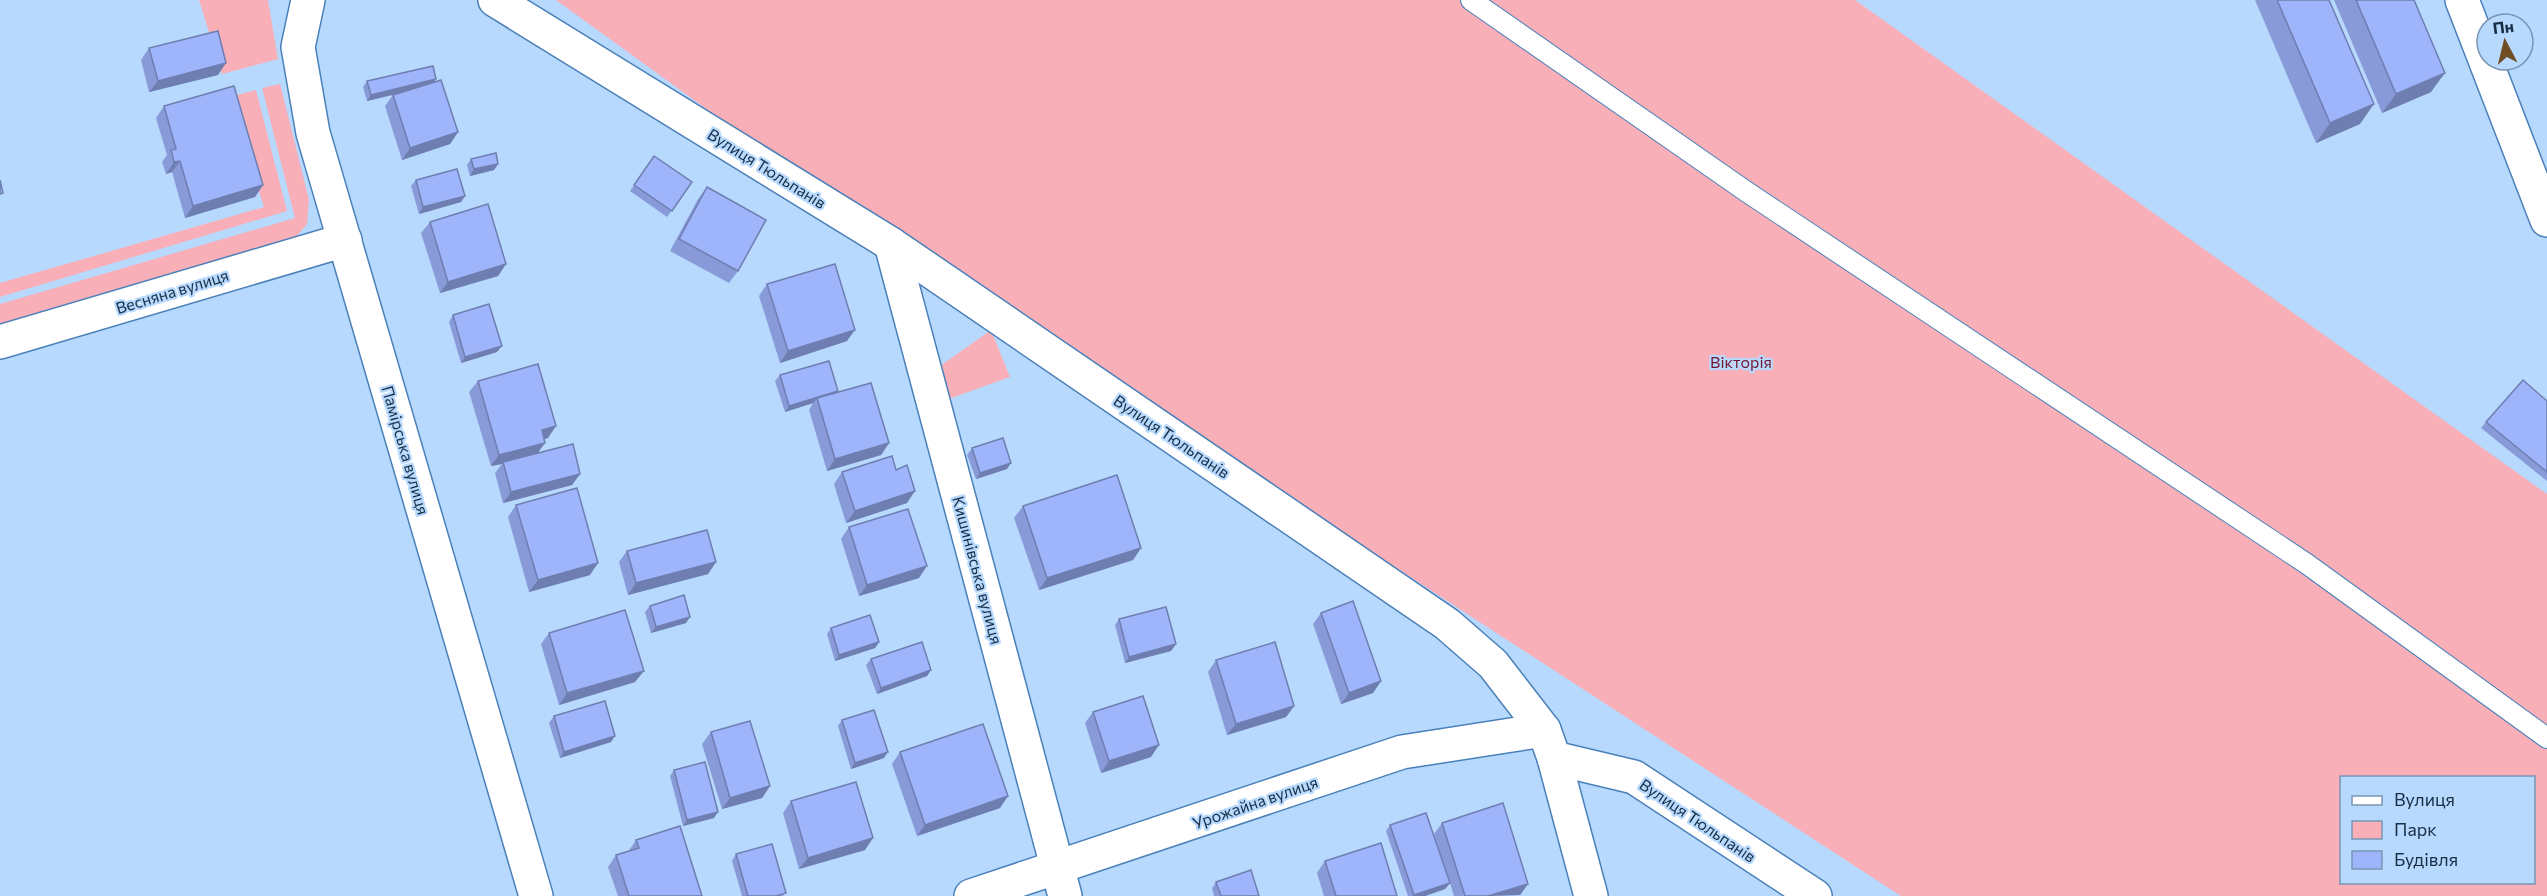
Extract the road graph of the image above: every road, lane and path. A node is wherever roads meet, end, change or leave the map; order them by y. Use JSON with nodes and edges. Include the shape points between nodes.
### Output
{"nodes":[{"id":1,"x":308,"y":0,"type":"edge"},
{"id":2,"x":495,"y":0,"type":"edge"},
{"id":3,"x":1471,"y":0,"type":"edge"},
{"id":4,"x":2462,"y":0,"type":"edge"},
{"id":5,"x":2547,"y":220,"type":"edge"},
{"id":6,"x":345,"y":240,"type":"junction"},
{"id":7,"x":891,"y":244,"type":"junction"},
{"id":8,"x":0,"y":342,"type":"edge"},
{"id":9,"x":2547,"y":738,"type":"edge"},
{"id":10,"x":1549,"y":744,"type":"junction"},
{"id":11,"x":1061,"y":882,"type":"edge"},
{"id":12,"x":536,"y":896,"type":"edge"},
{"id":13,"x":971,"y":896,"type":"edge"},
{"id":14,"x":1591,"y":896,"type":"edge"},
{"id":15,"x":1815,"y":896,"type":"edge"}],
"edges":[{"from":1,"to":6,"type":"street","name":"Памірська вулиця","via":[[298,47],[313,133]]},
{"from":2,"to":7,"type":"street","name":"Вулиця Тюльпанів"},
{"from":3,"to":9,"type":"lane","via":[[1747,192],[2307,564]]},
{"from":4,"to":5,"type":"street"},
{"from":6,"to":8,"type":"street","name":"Весняна вулиця"},
{"from":6,"to":12,"type":"street","name":"Памірська вулиця"},
{"from":7,"to":10,"type":"street","name":"Вулиця Тюльпанів","via":[[1447,624],[1493,664]]},
{"from":7,"to":11,"type":"street","name":"Кишинівська вулиця"},
{"from":10,"to":11,"type":"street","name":"Урожайна вулиця","via":[[1402,752]]},
{"from":10,"to":14,"type":"street"},
{"from":10,"to":15,"type":"street","name":"Вулиця Тюльпанів","via":[[1634,777]]},
{"from":11,"to":13,"type":"street","name":"Урожайна вулиця"}]}
